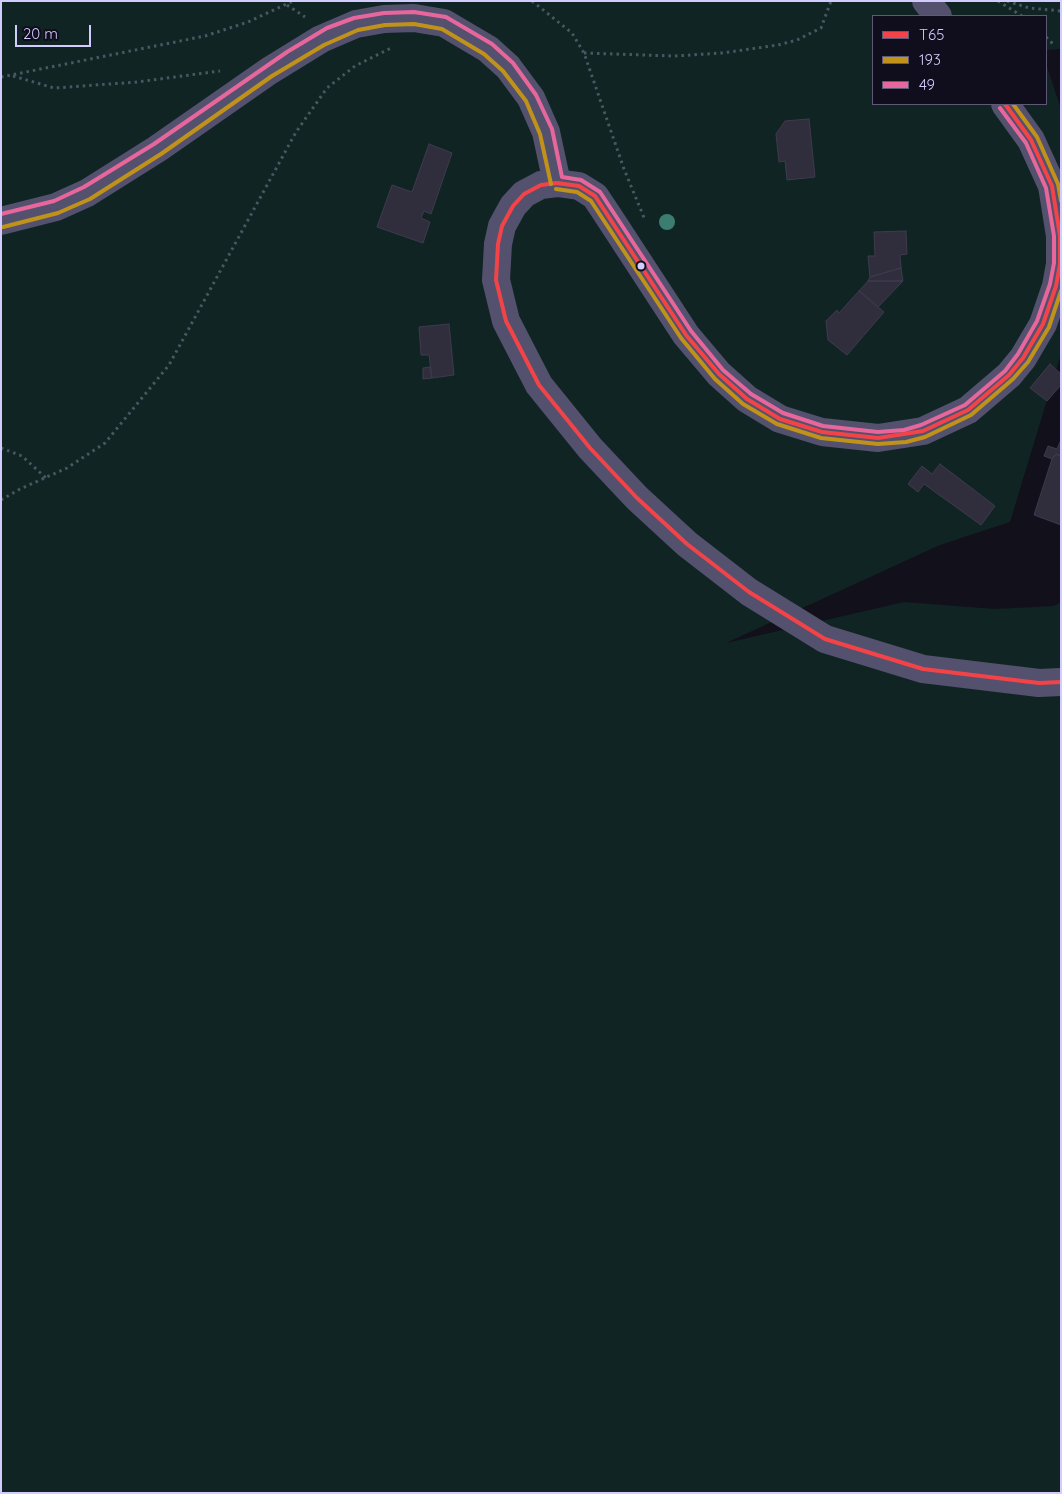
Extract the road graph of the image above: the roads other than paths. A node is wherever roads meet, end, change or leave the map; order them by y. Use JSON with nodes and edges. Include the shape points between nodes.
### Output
{"nodes":[{"id":1,"x":926,"y":1,"type":"edge"},
{"id":2,"x":937,"y":15,"type":"edge"},
{"id":3,"x":1006,"y":105,"type":"edge"},
{"id":4,"x":557,"y":183,"type":"junction"},
{"id":5,"x":1,"y":221,"type":"edge"},
{"id":6,"x":1061,"y":682,"type":"edge"}],
"edges":[{"from":1,"to":2,"type":"main road"},
{"from":3,"to":4,"type":"main road","via":[[1031,140],[1052,186],[1060,236],[1056,286],[1043,324],[1022,358],[990,393],[954,418],[923,431],[878,438],[822,432],[780,419],[747,399],[719,374],[686,336],[595,196],[579,186]]},
{"from":4,"to":5,"type":"main road","via":[[546,132],[532,98],[508,66],[488,49],[444,23],[414,18],[384,19],[356,24],[321,39],[87,193],[56,207]]},
{"from":4,"to":6,"type":"main road","via":[[541,185],[524,194],[502,226],[496,260],[500,299],[506,321],[539,385],[590,448],[637,498],[687,544],[750,592],[825,639],[923,669],[1039,684]]}]}
